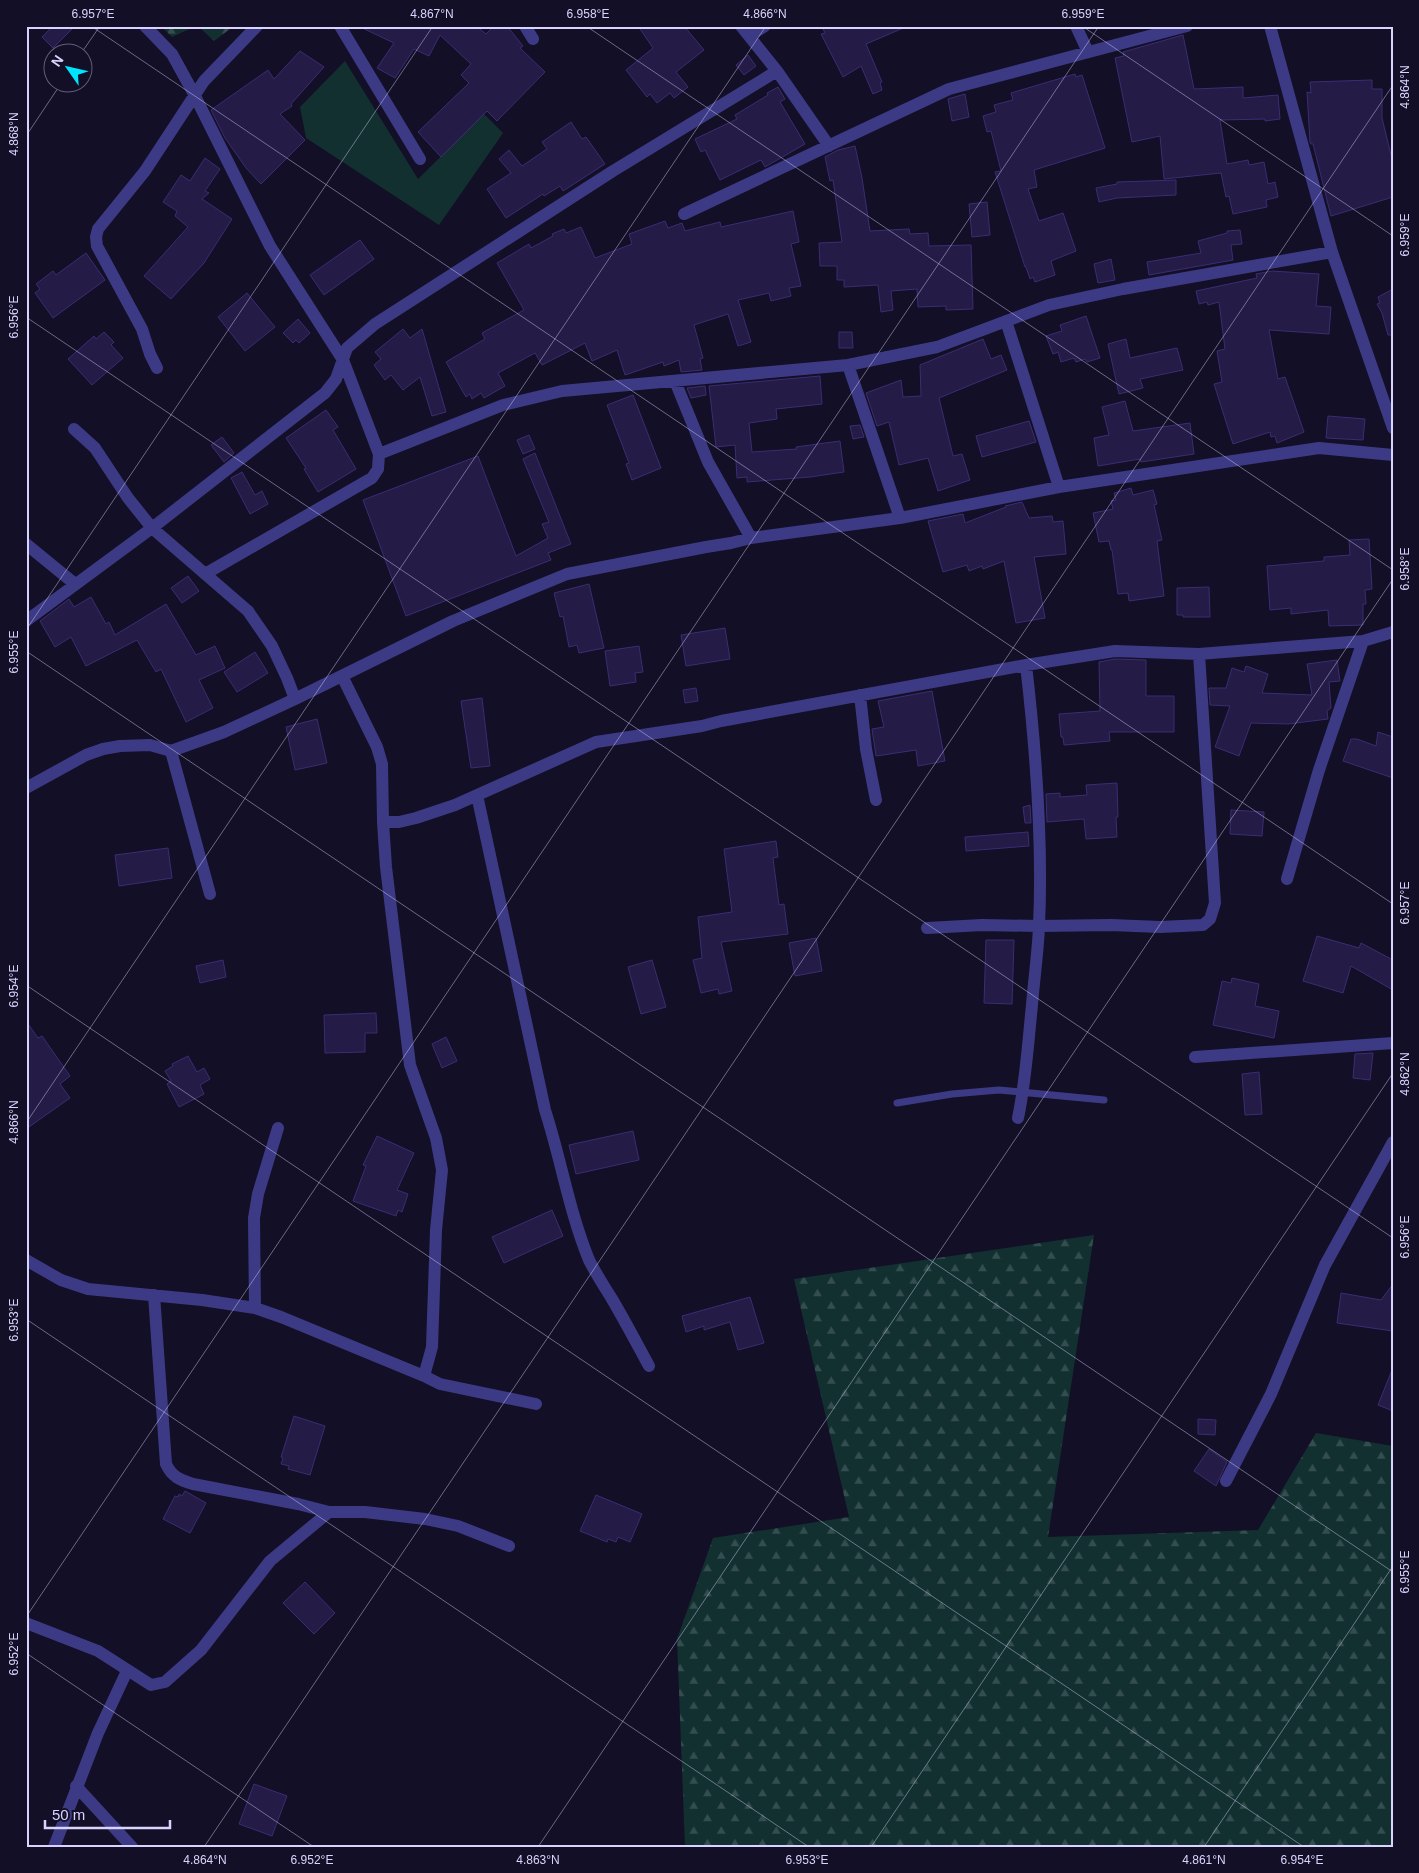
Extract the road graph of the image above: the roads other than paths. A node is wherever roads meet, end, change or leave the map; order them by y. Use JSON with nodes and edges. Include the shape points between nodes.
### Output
{"nodes":[{"id":1,"x":145,"y":26,"type":"edge"},
{"id":2,"x":256,"y":26,"type":"edge"},
{"id":3,"x":340,"y":26,"type":"edge"},
{"id":4,"x":525,"y":26,"type":"edge"},
{"id":5,"x":765,"y":26,"type":"edge"},
{"id":6,"x":1076,"y":26,"type":"edge"},
{"id":7,"x":1187,"y":26,"type":"edge"},
{"id":8,"x":1270,"y":26,"type":"edge"},
{"id":9,"x":745,"y":31,"type":"edge"},
{"id":10,"x":533,"y":39,"type":"dead end"},
{"id":11,"x":1088,"y":52,"type":"junction"},
{"id":12,"x":777,"y":71,"type":"junction"},
{"id":13,"x":194,"y":94,"type":"junction"},
{"id":14,"x":828,"y":146,"type":"junction"},
{"id":15,"x":420,"y":159,"type":"dead end"},
{"id":16,"x":684,"y":214,"type":"dead end"},
{"id":17,"x":1332,"y":252,"type":"junction"},
{"id":18,"x":1006,"y":321,"type":"junction"},
{"id":19,"x":343,"y":360,"type":"junction"},
{"id":20,"x":848,"y":365,"type":"junction"},
{"id":21,"x":157,"y":368,"type":"dead end"},
{"id":22,"x":675,"y":381,"type":"junction"},
{"id":23,"x":74,"y":428,"type":"dead end"},
{"id":24,"x":1393,"y":428,"type":"edge"},
{"id":25,"x":379,"y":454,"type":"junction"},
{"id":26,"x":1393,"y":455,"type":"edge"},
{"id":27,"x":1059,"y":487,"type":"junction"},
{"id":28,"x":900,"y":518,"type":"junction"},
{"id":29,"x":152,"y":528,"type":"junction"},
{"id":30,"x":750,"y":538,"type":"junction"},
{"id":31,"x":26,"y":544,"type":"edge"},
{"id":32,"x":205,"y":574,"type":"junction"},
{"id":33,"x":75,"y":584,"type":"junction"},
{"id":34,"x":26,"y":621,"type":"edge"},
{"id":35,"x":1393,"y":632,"type":"edge"},
{"id":36,"x":1363,"y":641,"type":"junction"},
{"id":37,"x":1199,"y":654,"type":"junction"},
{"id":38,"x":1026,"y":665,"type":"junction"},
{"id":39,"x":342,"y":676,"type":"junction"},
{"id":40,"x":860,"y":695,"type":"junction"},
{"id":41,"x":295,"y":699,"type":"junction"},
{"id":42,"x":171,"y":751,"type":"junction"},
{"id":43,"x":26,"y":788,"type":"edge"},
{"id":44,"x":478,"y":795,"type":"junction"},
{"id":45,"x":876,"y":800,"type":"dead end"},
{"id":46,"x":383,"y":822,"type":"junction"},
{"id":47,"x":1287,"y":879,"type":"dead end"},
{"id":48,"x":210,"y":894,"type":"dead end"},
{"id":49,"x":1039,"y":926,"type":"junction"},
{"id":50,"x":927,"y":928,"type":"dead end"},
{"id":51,"x":1393,"y":1043,"type":"edge"},
{"id":52,"x":1195,"y":1056,"type":"dead end"},
{"id":53,"x":1023,"y":1092,"type":"junction"},
{"id":54,"x":1104,"y":1100,"type":"dead end"},
{"id":55,"x":897,"y":1103,"type":"dead end"},
{"id":56,"x":1018,"y":1118,"type":"dead end"},
{"id":57,"x":278,"y":1128,"type":"dead end"},
{"id":58,"x":1393,"y":1142,"type":"edge"},
{"id":59,"x":26,"y":1260,"type":"edge"},
{"id":60,"x":154,"y":1295,"type":"junction"},
{"id":61,"x":255,"y":1308,"type":"junction"},
{"id":62,"x":649,"y":1366,"type":"dead end"},
{"id":63,"x":424,"y":1376,"type":"junction"},
{"id":64,"x":536,"y":1404,"type":"dead end"},
{"id":65,"x":1226,"y":1481,"type":"dead end"},
{"id":66,"x":330,"y":1512,"type":"junction"},
{"id":67,"x":508,"y":1546,"type":"dead end"},
{"id":68,"x":26,"y":1623,"type":"edge"},
{"id":69,"x":127,"y":1671,"type":"junction"},
{"id":70,"x":76,"y":1786,"type":"junction"},
{"id":71,"x":54,"y":1847,"type":"edge"},
{"id":72,"x":132,"y":1847,"type":"edge"}],
"edges":[{"from":1,"to":13,"type":"street","via":[[172,54]]},
{"from":2,"to":13,"type":"street"},
{"from":3,"to":15,"type":"street"},
{"from":4,"to":10,"type":"street"},
{"from":5,"to":9,"type":"street"},
{"from":6,"to":11,"type":"street"},
{"from":7,"to":11,"type":"street"},
{"from":8,"to":17,"type":"street"},
{"from":9,"to":12,"type":"street"},
{"from":11,"to":14,"type":"street","via":[[949,89]]},
{"from":12,"to":14,"type":"street"},
{"from":12,"to":19,"type":"street","via":[[613,171],[375,324],[347,348]]},
{"from":13,"to":19,"type":"street","via":[[270,246]]},
{"from":13,"to":21,"type":"street","via":[[145,171],[98,229],[96,237],[97,246],[142,329]]},
{"from":14,"to":16,"type":"street"},
{"from":17,"to":18,"type":"street","via":[[1123,289],[1049,305]]},
{"from":17,"to":24,"type":"street"},
{"from":18,"to":20,"type":"street","via":[[937,347]]},
{"from":18,"to":27,"type":"street"},
{"from":19,"to":25,"type":"street"},
{"from":19,"to":29,"type":"street","via":[[336,379],[325,393]]},
{"from":20,"to":22,"type":"street"},
{"from":20,"to":28,"type":"street"},
{"from":22,"to":25,"type":"street","via":[[562,391],[503,406]]},
{"from":22,"to":30,"type":"street","via":[[708,462]]},
{"from":23,"to":29,"type":"street","via":[[95,448]]},
{"from":25,"to":32,"type":"street","via":[[378,469],[372,478]]},
{"from":26,"to":27,"type":"street","via":[[1319,448]]},
{"from":27,"to":28,"type":"street"},
{"from":28,"to":30,"type":"street"},
{"from":29,"to":32,"type":"street"},
{"from":29,"to":33,"type":"street"},
{"from":30,"to":39,"type":"street","via":[[567,574],[453,621]]},
{"from":31,"to":33,"type":"street"},
{"from":32,"to":41,"type":"street","via":[[248,611],[272,646]]},
{"from":33,"to":34,"type":"street"},
{"from":35,"to":36,"type":"street"},
{"from":36,"to":37,"type":"street"},
{"from":36,"to":47,"type":"street","via":[[1319,770]]},
{"from":37,"to":38,"type":"street","via":[[1115,651]]},
{"from":37,"to":49,"type":"street","via":[[1215,904],[1210,919],[1203,924],[1160,927],[1111,924]]},
{"from":38,"to":40,"type":"street"},
{"from":38,"to":49,"type":"street","via":[[1036,751],[1040,837]]},
{"from":39,"to":41,"type":"street"},
{"from":39,"to":46,"type":"street","via":[[382,764]]},
{"from":40,"to":44,"type":"street","via":[[702,726],[596,742]]},
{"from":40,"to":45,"type":"street"},
{"from":41,"to":42,"type":"street","via":[[224,732]]},
{"from":42,"to":43,"type":"street","via":[[150,746],[104,749],[86,755]]},
{"from":42,"to":48,"type":"street"},
{"from":44,"to":46,"type":"street","via":[[416,818]]},
{"from":44,"to":62,"type":"street","via":[[545,1110],[568,1198],[589,1259]]},
{"from":46,"to":63,"type":"street","via":[[410,1065],[436,1138],[442,1170],[436,1230],[432,1347]]},
{"from":49,"to":50,"type":"street"},
{"from":49,"to":53,"type":"street"},
{"from":51,"to":52,"type":"street"},
{"from":53,"to":54,"type":"lane"},
{"from":53,"to":55,"type":"lane","via":[[962,1093]]},
{"from":53,"to":56,"type":"street"},
{"from":57,"to":61,"type":"street","via":[[254,1218]]},
{"from":58,"to":65,"type":"street","via":[[1325,1265],[1271,1394]]},
{"from":59,"to":60,"type":"street","via":[[61,1280],[88,1289]]},
{"from":60,"to":61,"type":"street"},
{"from":60,"to":66,"type":"street","via":[[166,1464],[170,1473],[193,1484]]},
{"from":61,"to":63,"type":"street"},
{"from":63,"to":64,"type":"street","via":[[440,1384]]},
{"from":66,"to":67,"type":"street","via":[[365,1512],[426,1519],[458,1526]]},
{"from":66,"to":69,"type":"street","via":[[270,1561],[202,1650],[165,1682],[152,1685]]},
{"from":68,"to":69,"type":"street","via":[[98,1651]]},
{"from":69,"to":70,"type":"street"},
{"from":70,"to":71,"type":"street"},
{"from":70,"to":72,"type":"street"}]}
